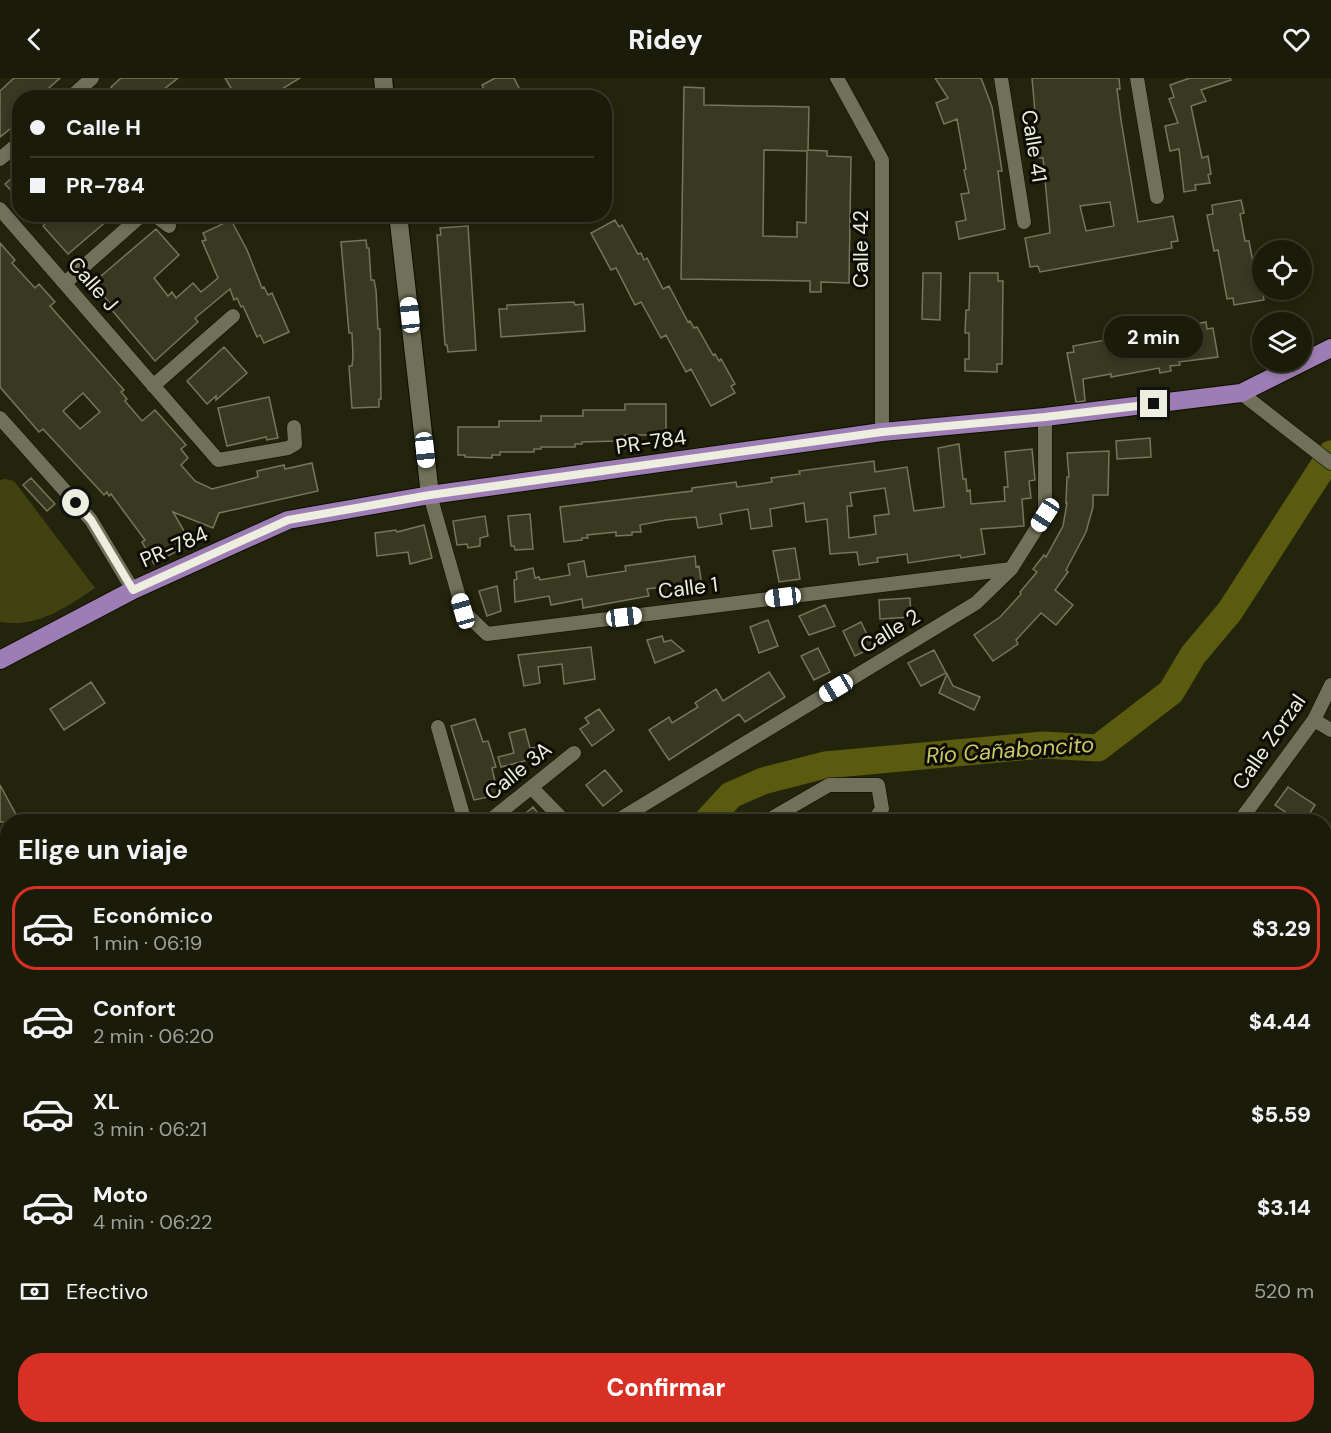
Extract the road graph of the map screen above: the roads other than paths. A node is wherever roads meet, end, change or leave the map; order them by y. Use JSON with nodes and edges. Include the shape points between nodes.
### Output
{"nodes":[{"id":1,"x":92,"y":78,"type":"edge"},
{"id":2,"x":837,"y":78,"type":"edge"},
{"id":3,"x":1001,"y":78,"type":"edge"},
{"id":4,"x":1137,"y":78,"type":"edge"},
{"id":5,"x":79,"y":90,"type":"edge"},
{"id":6,"x":12,"y":149,"type":"edge"},
{"id":7,"x":0,"y":159,"type":"edge"},
{"id":8,"x":1156,"y":196,"type":"dead end"},
{"id":9,"x":0,"y":209,"type":"edge"},
{"id":10,"x":133,"y":222,"type":"edge"},
{"id":11,"x":164,"y":222,"type":"edge"},
{"id":12,"x":399,"y":222,"type":"edge"},
{"id":13,"x":1024,"y":222,"type":"dead end"},
{"id":14,"x":169,"y":226,"type":"dead end"},
{"id":15,"x":65,"y":283,"type":"junction"},
{"id":16,"x":233,"y":316,"type":"dead end"},
{"id":17,"x":1331,"y":348,"type":"edge"},
{"id":18,"x":153,"y":386,"type":"junction"},
{"id":19,"x":1240,"y":393,"type":"junction"},
{"id":20,"x":1045,"y":417,"type":"junction"},
{"id":21,"x":0,"y":418,"type":"edge"},
{"id":22,"x":294,"y":427,"type":"dead end"},
{"id":23,"x":882,"y":432,"type":"junction"},
{"id":24,"x":1331,"y":463,"type":"edge"},
{"id":25,"x":430,"y":495,"type":"junction"},
{"id":26,"x":1011,"y":569,"type":"junction"},
{"id":27,"x":133,"y":590,"type":"junction"},
{"id":28,"x":0,"y":660,"type":"edge"},
{"id":29,"x":1331,"y":685,"type":"edge"},
{"id":30,"x":1314,"y":720,"type":"junction"},
{"id":31,"x":438,"y":727,"type":"dead end"},
{"id":32,"x":1331,"y":730,"type":"edge"},
{"id":33,"x":574,"y":753,"type":"dead end"},
{"id":34,"x":532,"y":788,"type":"junction"},
{"id":35,"x":463,"y":814,"type":"edge"},
{"id":36,"x":498,"y":814,"type":"edge"},
{"id":37,"x":557,"y":814,"type":"edge"},
{"id":38,"x":628,"y":814,"type":"edge"},
{"id":39,"x":779,"y":814,"type":"edge"},
{"id":40,"x":878,"y":814,"type":"edge"},
{"id":41,"x":1245,"y":814,"type":"edge"}],
"edges":[{"from":1,"to":5,"type":"street"},
{"from":2,"to":23,"type":"street","name":"Calle 42","via":[[882,160]]},
{"from":3,"to":13,"type":"street","name":"Calle 41"},
{"from":4,"to":8,"type":"street"},
{"from":6,"to":7,"type":"street"},
{"from":9,"to":15,"type":"street","name":"Calle J"},
{"from":10,"to":15,"type":"street"},
{"from":11,"to":14,"type":"street"},
{"from":12,"to":25,"type":"street"},
{"from":15,"to":18,"type":"street","name":"Calle J"},
{"from":16,"to":18,"type":"street"},
{"from":17,"to":19,"type":"main road","name":"PR-784","number":"PR-784"},
{"from":18,"to":22,"type":"street","name":"Calle J","via":[[218,460],[288,448],[295,444]]},
{"from":19,"to":20,"type":"main road","name":"PR-784","number":"PR-784"},
{"from":19,"to":24,"type":"street"},
{"from":20,"to":23,"type":"main road","name":"PR-784","number":"PR-784"},
{"from":20,"to":26,"type":"street","name":"Calle 2","via":[[1045,515]]},
{"from":21,"to":27,"type":"street","via":[[91,520]]},
{"from":23,"to":25,"type":"main road","name":"PR-784","number":"PR-784"},
{"from":25,"to":26,"type":"street","name":"Calle 1","via":[[463,611],[487,634]]},
{"from":25,"to":27,"type":"main road","name":"PR-784","number":"PR-784","via":[[288,520]]},
{"from":26,"to":38,"type":"street","name":"Calle 2","via":[[976,603]]},
{"from":27,"to":28,"type":"main road","name":"PR-784","number":"PR-784"},
{"from":29,"to":30,"type":"street","name":"Calle Zorzal"},
{"from":30,"to":32,"type":"street"},
{"from":30,"to":41,"type":"street","name":"Calle Zorzal"},
{"from":31,"to":35,"type":"street","name":"Calle 3A"},
{"from":33,"to":34,"type":"street","name":"Calle 3A"},
{"from":34,"to":36,"type":"street","name":"Calle 3A"},
{"from":34,"to":37,"type":"street"},
{"from":39,"to":40,"type":"street","via":[[828,785],[878,785],[882,808]]}]}
